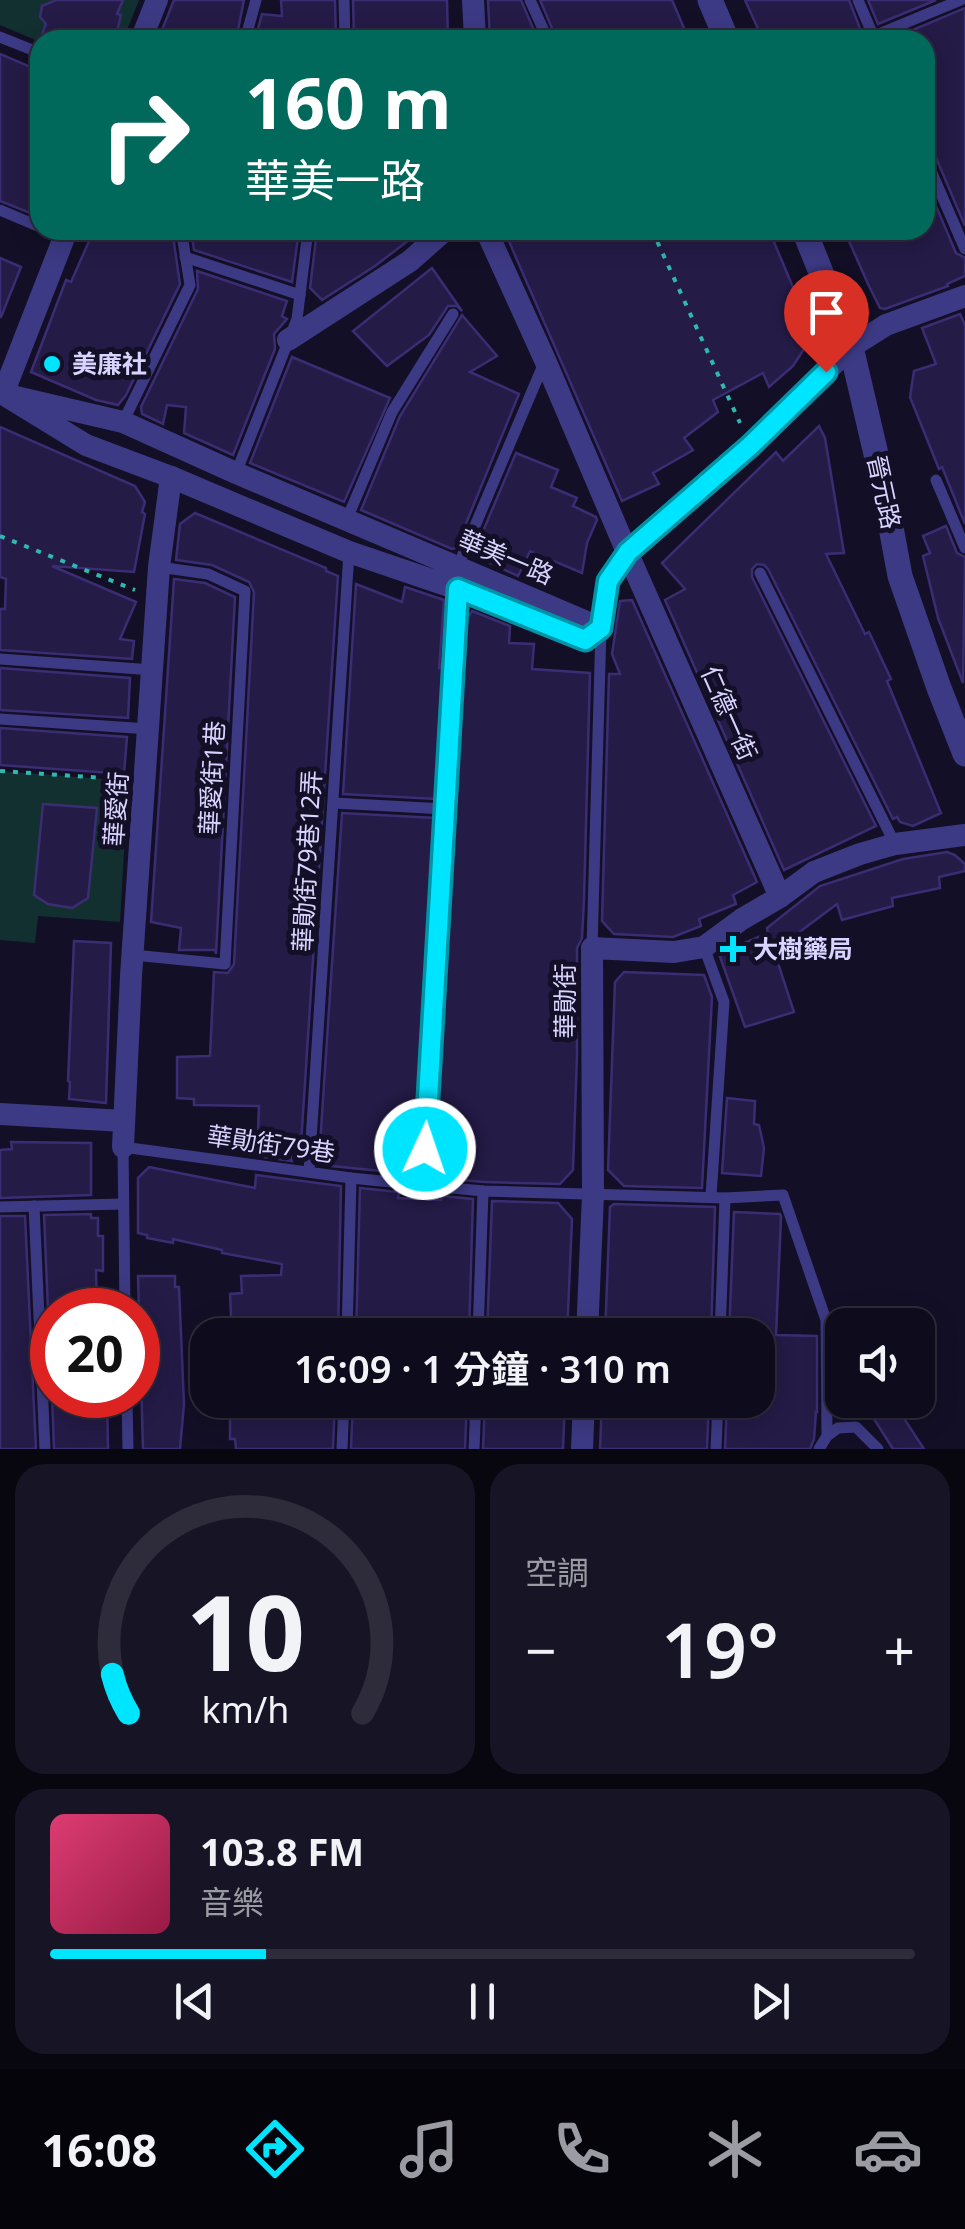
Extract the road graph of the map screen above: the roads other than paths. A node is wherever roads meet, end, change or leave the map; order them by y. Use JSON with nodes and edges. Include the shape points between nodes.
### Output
{"nodes":[{"id":1,"x":157,"y":0,"type":"edge"},
{"id":2,"x":256,"y":0,"type":"edge"},
{"id":3,"x":344,"y":0,"type":"edge"},
{"id":4,"x":474,"y":0,"type":"edge"},
{"id":5,"x":530,"y":0,"type":"edge"},
{"id":6,"x":710,"y":0,"type":"edge"},
{"id":7,"x":858,"y":0,"type":"edge"},
{"id":8,"x":961,"y":0,"type":"edge"},
{"id":9,"x":145,"y":30,"type":"edge"},
{"id":10,"x":248,"y":30,"type":"edge"},
{"id":11,"x":345,"y":30,"type":"edge"},
{"id":12,"x":475,"y":30,"type":"edge"},
{"id":13,"x":544,"y":30,"type":"edge"},
{"id":14,"x":723,"y":30,"type":"edge"},
{"id":15,"x":868,"y":30,"type":"edge"},
{"id":16,"x":892,"y":30,"type":"edge"},
{"id":17,"x":0,"y":37,"type":"edge"},
{"id":18,"x":30,"y":49,"type":"edge"},
{"id":19,"x":935,"y":179,"type":"edge"},
{"id":20,"x":0,"y":210,"type":"edge"},
{"id":21,"x":30,"y":223,"type":"edge"},
{"id":22,"x":57,"y":240,"type":"edge"},
{"id":23,"x":183,"y":240,"type":"edge"},
{"id":24,"x":307,"y":240,"type":"edge"},
{"id":25,"x":434,"y":240,"type":"edge"},
{"id":26,"x":491,"y":240,"type":"edge"},
{"id":27,"x":808,"y":240,"type":"edge"},
{"id":28,"x":965,"y":249,"type":"edge"},
{"id":29,"x":186,"y":257,"type":"junction"},
{"id":30,"x":300,"y":295,"type":"junction"},
{"id":31,"x":965,"y":296,"type":"edge"},
{"id":32,"x":453,"y":314,"type":"dead end"},
{"id":33,"x":288,"y":340,"type":"junction"},
{"id":34,"x":851,"y":347,"type":"junction"},
{"id":35,"x":546,"y":360,"type":"junction"},
{"id":36,"x":2,"y":393,"type":"edge"},
{"id":37,"x":123,"y":422,"type":"junction"},
{"id":38,"x":236,"y":473,"type":"junction"},
{"id":39,"x":170,"y":477,"type":"junction"},
{"id":40,"x":936,"y":480,"type":"dead end"},
{"id":41,"x":346,"y":519,"type":"junction"},
{"id":42,"x":965,"y":548,"type":"edge"},
{"id":43,"x":349,"y":552,"type":"junction"},
{"id":44,"x":628,"y":552,"type":"junction"},
{"id":45,"x":159,"y":567,"type":"junction"},
{"id":46,"x":760,"y":573,"type":"dead end"},
{"id":47,"x":458,"y":578,"type":"junction"},
{"id":48,"x":601,"y":628,"type":"junction"},
{"id":49,"x":0,"y":659,"type":"edge"},
{"id":50,"x":153,"y":670,"type":"junction"},
{"id":51,"x":0,"y":718,"type":"edge"},
{"id":52,"x":149,"y":730,"type":"junction"},
{"id":53,"x":965,"y":754,"type":"edge"},
{"id":54,"x":334,"y":803,"type":"junction"},
{"id":55,"x":445,"y":809,"type":"junction"},
{"id":56,"x":965,"y":836,"type":"edge"},
{"id":57,"x":895,"y":844,"type":"junction"},
{"id":58,"x":780,"y":897,"type":"junction"},
{"id":59,"x":704,"y":947,"type":"junction"},
{"id":60,"x":592,"y":948,"type":"junction"},
{"id":61,"x":132,"y":955,"type":"junction"},
{"id":62,"x":0,"y":1114,"type":"edge"},
{"id":63,"x":124,"y":1121,"type":"junction"},
{"id":64,"x":123,"y":1147,"type":"junction"},
{"id":65,"x":309,"y":1171,"type":"junction"},
{"id":66,"x":351,"y":1178,"type":"junction"},
{"id":67,"x":423,"y":1186,"type":"junction"},
{"id":68,"x":484,"y":1191,"type":"junction"},
{"id":69,"x":593,"y":1195,"type":"junction"},
{"id":70,"x":710,"y":1196,"type":"junction"},
{"id":71,"x":725,"y":1198,"type":"junction"},
{"id":72,"x":124,"y":1204,"type":"junction"},
{"id":73,"x":34,"y":1206,"type":"junction"},
{"id":74,"x":0,"y":1207,"type":"edge"},
{"id":75,"x":126,"y":1288,"type":"edge"},
{"id":76,"x":347,"y":1318,"type":"edge"},
{"id":77,"x":479,"y":1318,"type":"edge"},
{"id":78,"x":587,"y":1318,"type":"edge"},
{"id":79,"x":721,"y":1318,"type":"edge"},
{"id":80,"x":127,"y":1418,"type":"edge"},
{"id":81,"x":343,"y":1418,"type":"edge"},
{"id":82,"x":475,"y":1418,"type":"edge"},
{"id":83,"x":583,"y":1418,"type":"edge"},
{"id":84,"x":717,"y":1418,"type":"edge"},
{"id":85,"x":827,"y":1436,"type":"junction"},
{"id":86,"x":45,"y":1449,"type":"edge"},
{"id":87,"x":128,"y":1449,"type":"edge"},
{"id":88,"x":342,"y":1449,"type":"edge"},
{"id":89,"x":474,"y":1449,"type":"edge"},
{"id":90,"x":582,"y":1449,"type":"edge"},
{"id":91,"x":716,"y":1449,"type":"edge"},
{"id":92,"x":819,"y":1449,"type":"edge"},
{"id":93,"x":878,"y":1449,"type":"edge"}],
"edges":[{"from":1,"to":9,"type":"street"},
{"from":2,"to":10,"type":"lane"},
{"from":3,"to":11,"type":"lane"},
{"from":4,"to":12,"type":"street"},
{"from":5,"to":13,"type":"lane"},
{"from":6,"to":14,"type":"street"},
{"from":7,"to":15,"type":"lane"},
{"from":8,"to":16,"type":"lane"},
{"from":17,"to":18,"type":"lane"},
{"from":19,"to":28,"type":"lane"},
{"from":20,"to":21,"type":"lane"},
{"from":22,"to":36,"type":"street"},
{"from":23,"to":29,"type":"lane"},
{"from":24,"to":30,"type":"lane"},
{"from":25,"to":33,"type":"street"},
{"from":26,"to":35,"type":"street","name":"仁德一街"},
{"from":27,"to":34,"type":"street","name":"晉元路"},
{"from":29,"to":30,"type":"lane"},
{"from":29,"to":37,"type":"lane","via":[[190,285]]},
{"from":30,"to":33,"type":"lane"},
{"from":31,"to":34,"type":"street"},
{"from":32,"to":41,"type":"lane","via":[[392,412]]},
{"from":33,"to":38,"type":"lane"},
{"from":34,"to":44,"type":"street"},
{"from":34,"to":53,"type":"street","name":"晉元路","via":[[900,576]]},
{"from":35,"to":44,"type":"street","name":"仁德一街"},
{"from":35,"to":47,"type":"lane"},
{"from":36,"to":37,"type":"street","name":"華美一路"},
{"from":36,"to":39,"type":"street","name":"華美一路","via":[[86,445]]},
{"from":37,"to":38,"type":"street","name":"華美一路"},
{"from":38,"to":41,"type":"street","name":"華美一路"},
{"from":39,"to":43,"type":"street","name":"華美一路"},
{"from":39,"to":45,"type":"street","name":"華愛街"},
{"from":40,"to":42,"type":"lane"},
{"from":41,"to":47,"type":"street","name":"華美一路"},
{"from":43,"to":47,"type":"street","name":"華美一路"},
{"from":43,"to":54,"type":"lane","name":"華勛街79巷12弄"},
{"from":44,"to":48,"type":"street","via":[[608,581]]},
{"from":44,"to":58,"type":"street","name":"仁德一街"},
{"from":45,"to":50,"type":"street","name":"華愛街"},
{"from":45,"to":61,"type":"lane","name":"華愛街1巷","via":[[208,574],[244,591],[225,964]]},
{"from":46,"to":57,"type":"lane"},
{"from":47,"to":48,"type":"street","name":"華美一路","via":[[585,640]]},
{"from":47,"to":55,"type":"lane"},
{"from":48,"to":60,"type":"lane"},
{"from":49,"to":50,"type":"lane"},
{"from":50,"to":52,"type":"street","name":"華愛街"},
{"from":51,"to":52,"type":"lane"},
{"from":52,"to":61,"type":"street","name":"華愛街"},
{"from":54,"to":55,"type":"lane"},
{"from":54,"to":65,"type":"lane","name":"華勛街79巷12弄"},
{"from":55,"to":67,"type":"lane"},
{"from":56,"to":57,"type":"street"},
{"from":57,"to":58,"type":"street","via":[[814,872]]},
{"from":58,"to":59,"type":"street"},
{"from":59,"to":60,"type":"street","name":"華勛街"},
{"from":59,"to":70,"type":"lane","via":[[724,1002]]},
{"from":60,"to":69,"type":"street","name":"華勛街"},
{"from":61,"to":63,"type":"street","name":"華愛街"},
{"from":62,"to":63,"type":"street"},
{"from":63,"to":64,"type":"street","name":"華愛街"},
{"from":64,"to":65,"type":"lane","name":"華勛街79巷"},
{"from":64,"to":72,"type":"lane"},
{"from":65,"to":66,"type":"lane","name":"華勛街79巷"},
{"from":66,"to":67,"type":"lane","name":"華勛街79巷"},
{"from":66,"to":76,"type":"lane"},
{"from":67,"to":68,"type":"lane","name":"華勛街79巷"},
{"from":68,"to":69,"type":"lane","name":"華勛街79巷"},
{"from":68,"to":77,"type":"lane"},
{"from":69,"to":70,"type":"lane","name":"華勛街79巷"},
{"from":69,"to":78,"type":"street","name":"華勛街"},
{"from":70,"to":71,"type":"lane","name":"華勛街79巷"},
{"from":71,"to":79,"type":"lane"},
{"from":71,"to":85,"type":"lane","name":"華勛街79巷","via":[[783,1195],[826,1320]]},
{"from":72,"to":73,"type":"lane"},
{"from":72,"to":75,"type":"lane"},
{"from":73,"to":74,"type":"lane"},
{"from":73,"to":86,"type":"lane"},
{"from":80,"to":87,"type":"lane"},
{"from":81,"to":88,"type":"lane"},
{"from":82,"to":89,"type":"lane"},
{"from":83,"to":90,"type":"street"},
{"from":84,"to":91,"type":"lane"},
{"from":85,"to":92,"type":"lane"},
{"from":85,"to":93,"type":"lane","via":[[856,1428]]}]}
